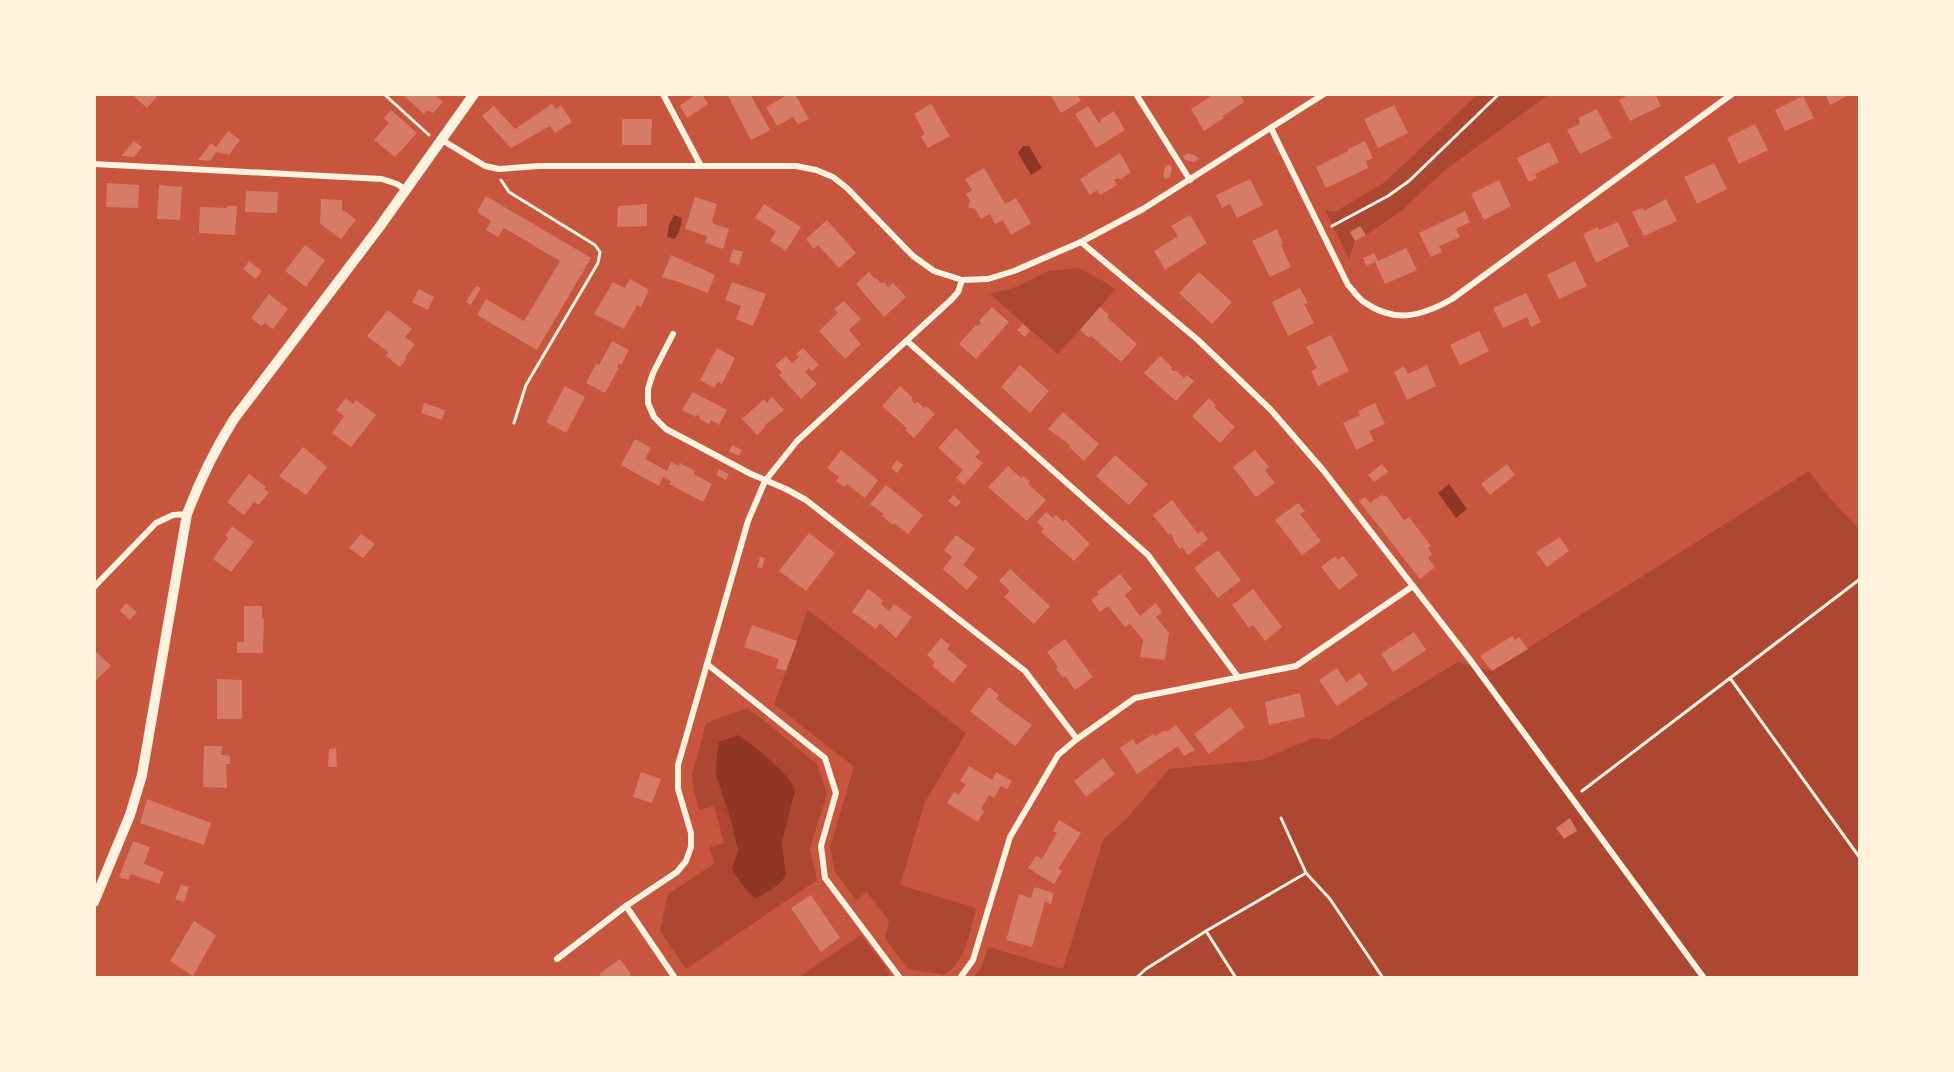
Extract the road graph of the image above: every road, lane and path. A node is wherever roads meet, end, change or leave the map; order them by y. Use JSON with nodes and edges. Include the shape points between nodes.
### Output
{"nodes":[{"id":1,"x":384,"y":94,"type":"edge"},
{"id":2,"x":474,"y":94,"type":"edge"},
{"id":3,"x":663,"y":94,"type":"edge"},
{"id":4,"x":1136,"y":94,"type":"edge"},
{"id":5,"x":1324,"y":94,"type":"edge"},
{"id":6,"x":1499,"y":94,"type":"edge"},
{"id":7,"x":1732,"y":94,"type":"edge"},
{"id":8,"x":1271,"y":128,"type":"junction"},
{"id":9,"x":441,"y":142,"type":"junction"},
{"id":10,"x":94,"y":164,"type":"edge"},
{"id":11,"x":701,"y":166,"type":"junction"},
{"id":12,"x":500,"y":169,"type":"junction"},
{"id":13,"x":1190,"y":180,"type":"junction"},
{"id":14,"x":406,"y":190,"type":"junction"},
{"id":15,"x":1321,"y":232,"type":"junction"},
{"id":16,"x":1081,"y":242,"type":"junction"},
{"id":17,"x":962,"y":280,"type":"junction"},
{"id":18,"x":674,"y":334,"type":"dead end"},
{"id":19,"x":907,"y":341,"type":"junction"},
{"id":20,"x":514,"y":423,"type":"dead end"},
{"id":21,"x":765,"y":481,"type":"junction"},
{"id":22,"x":187,"y":514,"type":"junction"},
{"id":23,"x":1860,"y":579,"type":"edge"},
{"id":24,"x":1413,"y":586,"type":"junction"},
{"id":25,"x":94,"y":587,"type":"edge"},
{"id":26,"x":707,"y":664,"type":"junction"},
{"id":27,"x":1238,"y":677,"type":"junction"},
{"id":28,"x":1730,"y":678,"type":"junction"},
{"id":29,"x":1077,"y":739,"type":"junction"},
{"id":30,"x":1573,"y":797,"type":"junction"},
{"id":31,"x":1281,"y":818,"type":"dead end"},
{"id":32,"x":1860,"y":858,"type":"edge"},
{"id":33,"x":1306,"y":873,"type":"junction"},
{"id":34,"x":94,"y":902,"type":"edge"},
{"id":35,"x":626,"y":906,"type":"junction"},
{"id":36,"x":1206,"y":931,"type":"junction"},
{"id":37,"x":558,"y":959,"type":"dead end"},
{"id":38,"x":675,"y":978,"type":"edge"},
{"id":39,"x":900,"y":978,"type":"edge"},
{"id":40,"x":960,"y":978,"type":"edge"},
{"id":41,"x":1136,"y":978,"type":"edge"},
{"id":42,"x":1236,"y":978,"type":"edge"},
{"id":43,"x":1383,"y":978,"type":"edge"},
{"id":44,"x":1704,"y":978,"type":"edge"}],
"edges":[{"from":1,"to":9,"type":"path"},
{"from":2,"to":9,"type":"street"},
{"from":3,"to":11,"type":"street"},
{"from":4,"to":13,"type":"street"},
{"from":5,"to":8,"type":"street"},
{"from":6,"to":15,"type":"path","via":[[1409,181]]},
{"from":7,"to":15,"type":"street","via":[[1431,310],[1409,316],[1384,313],[1363,302],[1348,285]]},
{"from":8,"to":13,"type":"street"},
{"from":8,"to":15,"type":"street"},
{"from":9,"to":12,"type":"street","via":[[485,166]]},
{"from":9,"to":14,"type":"street"},
{"from":10,"to":14,"type":"street","via":[[382,179]]},
{"from":11,"to":12,"type":"street"},
{"from":11,"to":17,"type":"street","via":[[796,166],[833,177],[913,256],[934,271]]},
{"from":12,"to":20,"type":"path","via":[[509,192],[595,245],[600,252],[598,263],[526,385]]},
{"from":13,"to":16,"type":"street"},
{"from":14,"to":22,"type":"street","via":[[234,419],[215,448]]},
{"from":16,"to":17,"type":"street","via":[[1014,271],[988,279]]},
{"from":16,"to":24,"type":"street","via":[[1198,340],[1271,410]]},
{"from":17,"to":19,"type":"street","via":[[952,299]]},
{"from":18,"to":21,"type":"street","via":[[648,389],[654,417],[666,429]]},
{"from":19,"to":21,"type":"street","via":[[797,441]]},
{"from":19,"to":27,"type":"street","via":[[1148,555]]},
{"from":21,"to":26,"type":"street","via":[[748,521]]},
{"from":21,"to":29,"type":"street","via":[[806,500],[1025,671]]},
{"from":22,"to":25,"type":"street","via":[[156,522]]},
{"from":22,"to":34,"type":"street","via":[[142,775],[118,847]]},
{"from":23,"to":28,"type":"path"},
{"from":24,"to":27,"type":"street","via":[[1296,666]]},
{"from":24,"to":30,"type":"street"},
{"from":26,"to":35,"type":"street","via":[[678,765],[678,789],[691,833],[691,848],[677,872]]},
{"from":26,"to":39,"type":"street","via":[[825,758],[836,793],[821,846],[825,878]]},
{"from":27,"to":29,"type":"street","via":[[1135,698]]},
{"from":28,"to":30,"type":"path"},
{"from":28,"to":32,"type":"path"},
{"from":29,"to":40,"type":"street","via":[[1058,755],[1010,837],[972,960]]},
{"from":30,"to":44,"type":"street"},
{"from":31,"to":33,"type":"path"},
{"from":33,"to":36,"type":"path"},
{"from":33,"to":43,"type":"path","via":[[1330,899]]},
{"from":35,"to":37,"type":"street"},
{"from":35,"to":38,"type":"street"},
{"from":36,"to":41,"type":"path"},
{"from":36,"to":42,"type":"path"}]}
